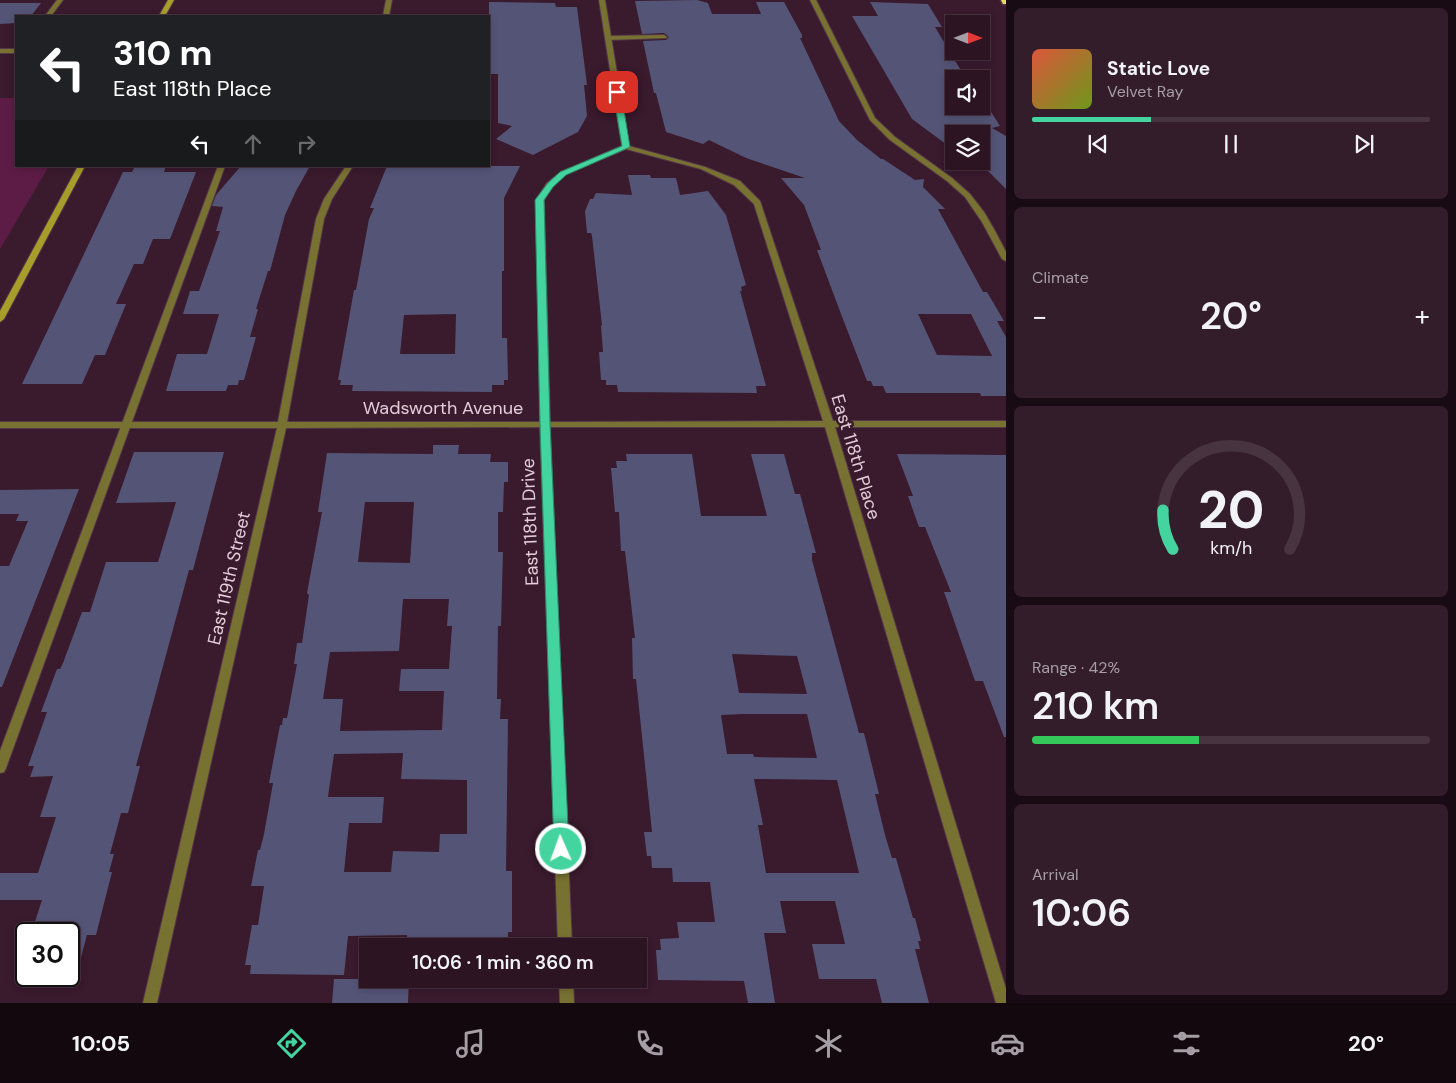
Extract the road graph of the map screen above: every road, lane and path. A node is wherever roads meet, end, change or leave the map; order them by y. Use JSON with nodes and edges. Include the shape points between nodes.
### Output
{"nodes":[{"id":1,"x":60,"y":0,"type":"edge"},
{"id":2,"x":171,"y":0,"type":"edge"},
{"id":3,"x":389,"y":0,"type":"edge"},
{"id":4,"x":602,"y":0,"type":"edge"},
{"id":5,"x":812,"y":0,"type":"edge"},
{"id":6,"x":49,"y":15,"type":"edge"},
{"id":7,"x":163,"y":15,"type":"edge"},
{"id":8,"x":386,"y":15,"type":"edge"},
{"id":9,"x":664,"y":37,"type":"dead end"},
{"id":10,"x":608,"y":38,"type":"junction"},
{"id":11,"x":0,"y":52,"type":"edge"},
{"id":12,"x":15,"y":52,"type":"edge"},
{"id":13,"x":626,"y":147,"type":"junction"},
{"id":14,"x":81,"y":167,"type":"edge"},
{"id":15,"x":222,"y":167,"type":"edge"},
{"id":16,"x":349,"y":167,"type":"edge"},
{"id":17,"x":1006,"y":260,"type":"edge"},
{"id":18,"x":0,"y":319,"type":"edge"},
{"id":19,"x":0,"y":424,"type":"edge"},
{"id":20,"x":127,"y":424,"type":"junction"},
{"id":21,"x":282,"y":424,"type":"junction"},
{"id":22,"x":545,"y":424,"type":"junction"},
{"id":23,"x":829,"y":424,"type":"junction"},
{"id":24,"x":1006,"y":424,"type":"edge"},
{"id":25,"x":0,"y":768,"type":"edge"},
{"id":26,"x":565,"y":938,"type":"edge"},
{"id":27,"x":566,"y":988,"type":"edge"},
{"id":28,"x":150,"y":1003,"type":"edge"},
{"id":29,"x":567,"y":1003,"type":"edge"},
{"id":30,"x":1003,"y":1003,"type":"edge"}],
"edges":[{"from":1,"to":6,"type":"street"},
{"from":2,"to":7,"type":"street"},
{"from":3,"to":8,"type":"street"},
{"from":4,"to":10,"type":"street"},
{"from":5,"to":17,"type":"street","via":[[872,119],[883,131],[962,189],[979,211]]},
{"from":9,"to":10,"type":"street"},
{"from":10,"to":13,"type":"street"},
{"from":11,"to":12,"type":"street"},
{"from":13,"to":22,"type":"street","name":"East 118th Drive","via":[[563,174],[540,200]]},
{"from":13,"to":23,"type":"street","name":"East 118th Place","via":[[703,168],[737,183],[757,203]]},
{"from":14,"to":18,"type":"street"},
{"from":15,"to":20,"type":"street"},
{"from":16,"to":21,"type":"street","name":"East 119th Street","via":[[328,199],[320,219]]},
{"from":19,"to":20,"type":"street","name":"Wadsworth Avenue"},
{"from":20,"to":21,"type":"street","name":"Wadsworth Avenue"},
{"from":20,"to":25,"type":"street"},
{"from":21,"to":22,"type":"street","name":"Wadsworth Avenue"},
{"from":21,"to":28,"type":"street","name":"East 119th Street"},
{"from":22,"to":23,"type":"street","name":"Wadsworth Avenue"},
{"from":22,"to":26,"type":"street","name":"East 118th Drive"},
{"from":23,"to":24,"type":"street","name":"Wadsworth Avenue"},
{"from":23,"to":30,"type":"street","name":"East 118th Place"},
{"from":27,"to":29,"type":"street"}]}
